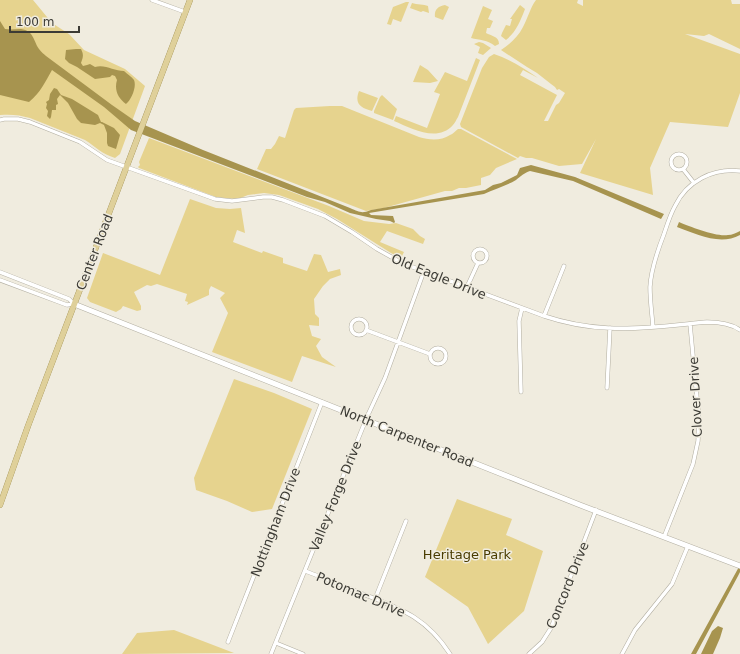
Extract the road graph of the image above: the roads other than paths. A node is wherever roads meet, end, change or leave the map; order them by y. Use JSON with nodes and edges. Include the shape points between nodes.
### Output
{"nodes":[{"id":1,"x":152,"y":0,"type":"edge"},
{"id":2,"x":190,"y":0,"type":"edge"},
{"id":3,"x":185,"y":12,"type":"junction"},
{"id":4,"x":0,"y":120,"type":"edge"},
{"id":5,"x":127,"y":168,"type":"junction"},
{"id":6,"x":683,"y":169,"type":"junction"},
{"id":7,"x":740,"y":171,"type":"edge"},
{"id":8,"x":694,"y":183,"type":"junction"},
{"id":9,"x":478,"y":263,"type":"junction"},
{"id":10,"x":564,"y":266,"type":"dead end"},
{"id":11,"x":0,"y":272,"type":"edge"},
{"id":12,"x":424,"y":272,"type":"junction"},
{"id":13,"x":0,"y":280,"type":"edge"},
{"id":14,"x":467,"y":287,"type":"junction"},
{"id":15,"x":74,"y":304,"type":"junction"},
{"id":16,"x":522,"y":308,"type":"junction"},
{"id":17,"x":544,"y":316,"type":"junction"},
{"id":18,"x":690,"y":324,"type":"junction"},
{"id":19,"x":654,"y":327,"type":"junction"},
{"id":20,"x":610,"y":328,"type":"junction"},
{"id":21,"x":366,"y":330,"type":"junction"},
{"id":22,"x":740,"y":330,"type":"edge"},
{"id":23,"x":398,"y":342,"type":"junction"},
{"id":24,"x":430,"y":354,"type":"junction"},
{"id":25,"x":607,"y":388,"type":"dead end"},
{"id":26,"x":521,"y":392,"type":"dead end"},
{"id":27,"x":322,"y":402,"type":"junction"},
{"id":28,"x":366,"y":420,"type":"junction"},
{"id":29,"x":0,"y":505,"type":"edge"},
{"id":30,"x":597,"y":510,"type":"junction"},
{"id":31,"x":406,"y":521,"type":"dead end"},
{"id":32,"x":664,"y":537,"type":"junction"},
{"id":33,"x":688,"y":546,"type":"junction"},
{"id":34,"x":740,"y":566,"type":"edge"},
{"id":35,"x":305,"y":571,"type":"junction"},
{"id":36,"x":375,"y":599,"type":"junction"},
{"id":37,"x":228,"y":642,"type":"dead end"},
{"id":38,"x":276,"y":643,"type":"junction"},
{"id":39,"x":272,"y":654,"type":"edge"},
{"id":40,"x":303,"y":654,"type":"edge"},
{"id":41,"x":450,"y":654,"type":"edge"},
{"id":42,"x":529,"y":654,"type":"edge"},
{"id":43,"x":622,"y":654,"type":"edge"}],
"edges":[{"from":1,"to":3,"type":"street"},
{"from":2,"to":3,"type":"main road","name":"Center Road"},
{"from":3,"to":5,"type":"main road","name":"Center Road"},
{"from":4,"to":5,"type":"street","name":"Old Eagle Drive","via":[[18,119],[30,122],[80,142],[107,160]]},
{"from":5,"to":12,"type":"street","name":"Old Eagle Drive","via":[[215,199],[232,201],[263,196],[283,200],[325,216],[389,257]]},
{"from":5,"to":15,"type":"main road","name":"Center Road"},
{"from":6,"to":6,"type":"street","via":[[676,170],[672,166],[670,162],[674,155],[680,154],[686,159]]},
{"from":6,"to":8,"type":"street"},
{"from":7,"to":8,"type":"street","via":[[716,172]]},
{"from":8,"to":19,"type":"street","via":[[674,207],[654,261],[650,287]]},
{"from":9,"to":9,"type":"street","via":[[486,262],[488,257],[483,249],[478,249],[473,254],[474,261]]},
{"from":9,"to":14,"type":"street"},
{"from":10,"to":17,"type":"street"},
{"from":11,"to":15,"type":"street","via":[[69,299]]},
{"from":12,"to":14,"type":"street","name":"Old Eagle Drive"},
{"from":12,"to":23,"type":"street","name":"Valley Forge Drive"},
{"from":13,"to":15,"type":"street","via":[[67,305]]},
{"from":14,"to":16,"type":"street","name":"Old Eagle Drive"},
{"from":15,"to":27,"type":"street","name":"North Carpenter Road"},
{"from":15,"to":29,"type":"main road","name":"Center Road"},
{"from":16,"to":17,"type":"street","name":"Old Eagle Drive"},
{"from":16,"to":26,"type":"street","via":[[519,321]]},
{"from":17,"to":20,"type":"street","name":"Old Eagle Drive","via":[[574,324]]},
{"from":18,"to":19,"type":"street","name":"Old Eagle Drive"},
{"from":18,"to":22,"type":"street","name":"Old Eagle Drive","via":[[715,322]]},
{"from":18,"to":32,"type":"street","name":"Clover Drive","via":[[699,419],[698,441],[693,464]]},
{"from":19,"to":20,"type":"street","name":"Old Eagle Drive"},
{"from":20,"to":25,"type":"street"},
{"from":21,"to":21,"type":"street","via":[[357,335],[353,332],[352,325],[360,319],[366,323]]},
{"from":21,"to":23,"type":"street"},
{"from":23,"to":24,"type":"street"},
{"from":23,"to":28,"type":"street","name":"Valley Forge Drive"},
{"from":24,"to":24,"type":"street","via":[[430,359],[434,363],[439,364],[445,360],[446,355],[441,349],[433,350]]},
{"from":27,"to":28,"type":"street","name":"North Carpenter Road"},
{"from":27,"to":37,"type":"street","name":"Nottingham Drive"},
{"from":28,"to":30,"type":"street","name":"North Carpenter Road"},
{"from":28,"to":35,"type":"street","name":"Valley Forge Drive"},
{"from":30,"to":32,"type":"street","name":"North Carpenter Road"},
{"from":30,"to":42,"type":"street","name":"Concord Drive","via":[[552,628]]},
{"from":31,"to":36,"type":"street"},
{"from":32,"to":33,"type":"street","name":"North Carpenter Road"},
{"from":33,"to":34,"type":"street","name":"North Carpenter Road"},
{"from":33,"to":43,"type":"street","via":[[672,584],[635,630]]},
{"from":35,"to":36,"type":"street","name":"Potomac Drive"},
{"from":35,"to":38,"type":"street","name":"Valley Forge Drive"},
{"from":36,"to":41,"type":"street","name":"Potomac Drive","via":[[420,620],[438,637]]},
{"from":38,"to":39,"type":"street","name":"Valley Forge Drive"},
{"from":38,"to":40,"type":"street"}]}
